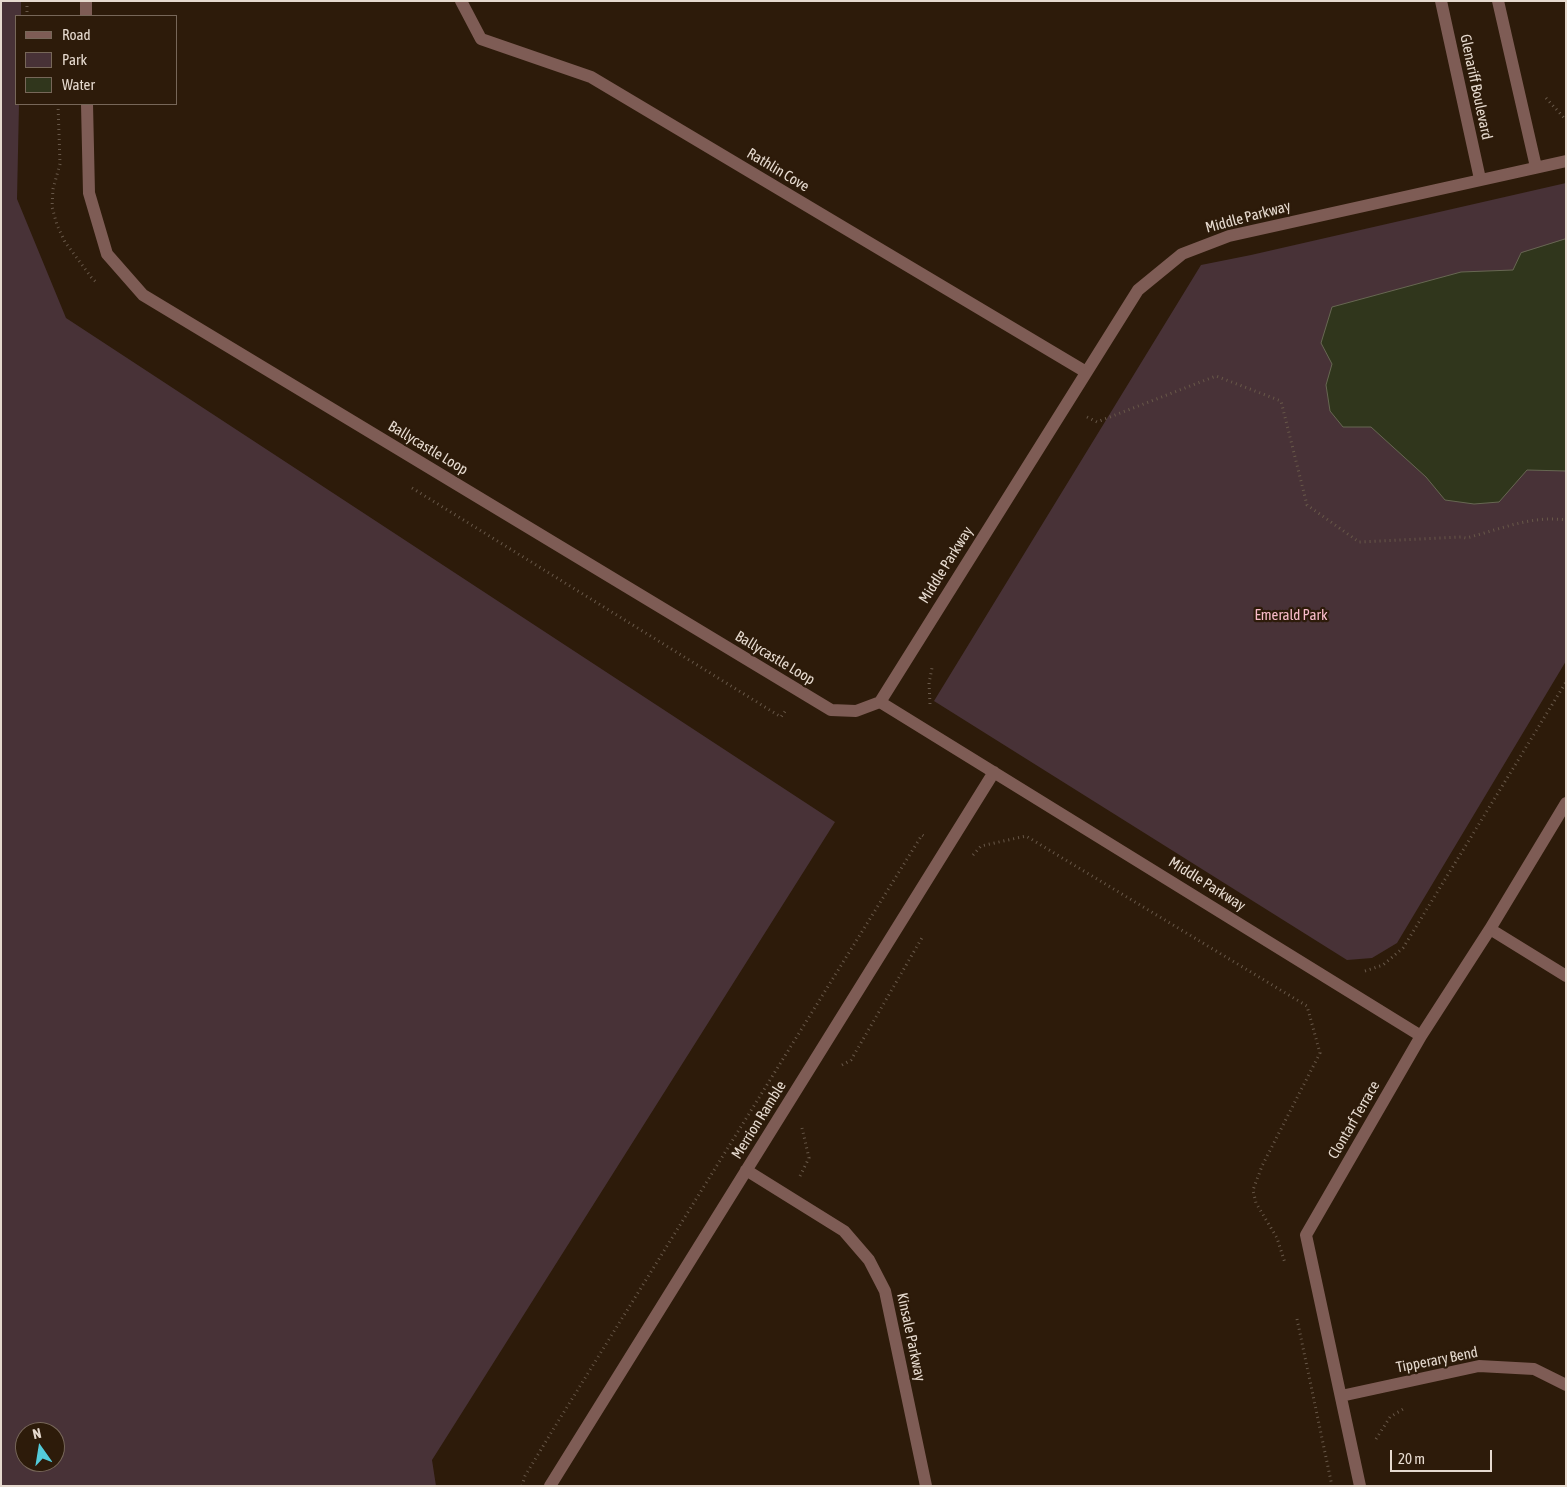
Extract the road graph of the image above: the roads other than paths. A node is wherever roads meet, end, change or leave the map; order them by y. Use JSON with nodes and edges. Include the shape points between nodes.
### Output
{"nodes":[{"id":1,"x":86,"y":1,"type":"edge"},
{"id":2,"x":461,"y":1,"type":"edge"},
{"id":3,"x":1441,"y":1,"type":"edge"},
{"id":4,"x":1498,"y":1,"type":"edge"},
{"id":5,"x":86,"y":15,"type":"edge"},
{"id":6,"x":88,"y":105,"type":"edge"},
{"id":7,"x":1566,"y":161,"type":"edge"},
{"id":8,"x":1536,"y":167,"type":"junction"},
{"id":9,"x":1480,"y":180,"type":"junction"},
{"id":10,"x":1086,"y":372,"type":"junction"},
{"id":11,"x":880,"y":702,"type":"junction"},
{"id":12,"x":994,"y":772,"type":"junction"},
{"id":13,"x":1566,"y":803,"type":"edge"},
{"id":14,"x":1490,"y":929,"type":"junction"},
{"id":15,"x":1566,"y":976,"type":"edge"},
{"id":16,"x":1421,"y":1036,"type":"junction"},
{"id":17,"x":746,"y":1170,"type":"junction"},
{"id":18,"x":1566,"y":1385,"type":"edge"},
{"id":19,"x":1341,"y":1396,"type":"junction"},
{"id":20,"x":550,"y":1486,"type":"edge"},
{"id":21,"x":926,"y":1486,"type":"edge"},
{"id":22,"x":1360,"y":1486,"type":"edge"}],
"edges":[{"from":1,"to":5,"type":"street"},
{"from":2,"to":10,"type":"street","name":"Rathlin Cove","via":[[481,39],[591,77]]},
{"from":3,"to":9,"type":"street","name":"Glenariff Boulevard"},
{"from":4,"to":8,"type":"street"},
{"from":6,"to":11,"type":"street","name":"Ballycastle Loop","via":[[88,193],[107,254],[143,295],[831,710],[856,711]]},
{"from":7,"to":8,"type":"street","name":"Middle Parkway"},
{"from":8,"to":9,"type":"street","name":"Middle Parkway"},
{"from":9,"to":10,"type":"street","name":"Middle Parkway","via":[[1230,236],[1182,254],[1138,290]]},
{"from":10,"to":11,"type":"street","name":"Middle Parkway"},
{"from":11,"to":12,"type":"street","name":"Middle Parkway"},
{"from":12,"to":16,"type":"street","name":"Middle Parkway"},
{"from":12,"to":17,"type":"street","name":"Merrion Ramble"},
{"from":13,"to":14,"type":"street","name":"Clontarf Terrace"},
{"from":14,"to":15,"type":"street"},
{"from":14,"to":16,"type":"street","name":"Clontarf Terrace"},
{"from":16,"to":19,"type":"street","name":"Clontarf Terrace","via":[[1306,1235]]},
{"from":17,"to":20,"type":"street","name":"Merrion Ramble"},
{"from":17,"to":21,"type":"street","name":"Kinsale Parkway","via":[[844,1231],[869,1260],[885,1291]]},
{"from":18,"to":19,"type":"street","name":"Tipperary Bend","via":[[1534,1368],[1479,1366]]},
{"from":19,"to":22,"type":"street","name":"Clontarf Terrace"}]}
